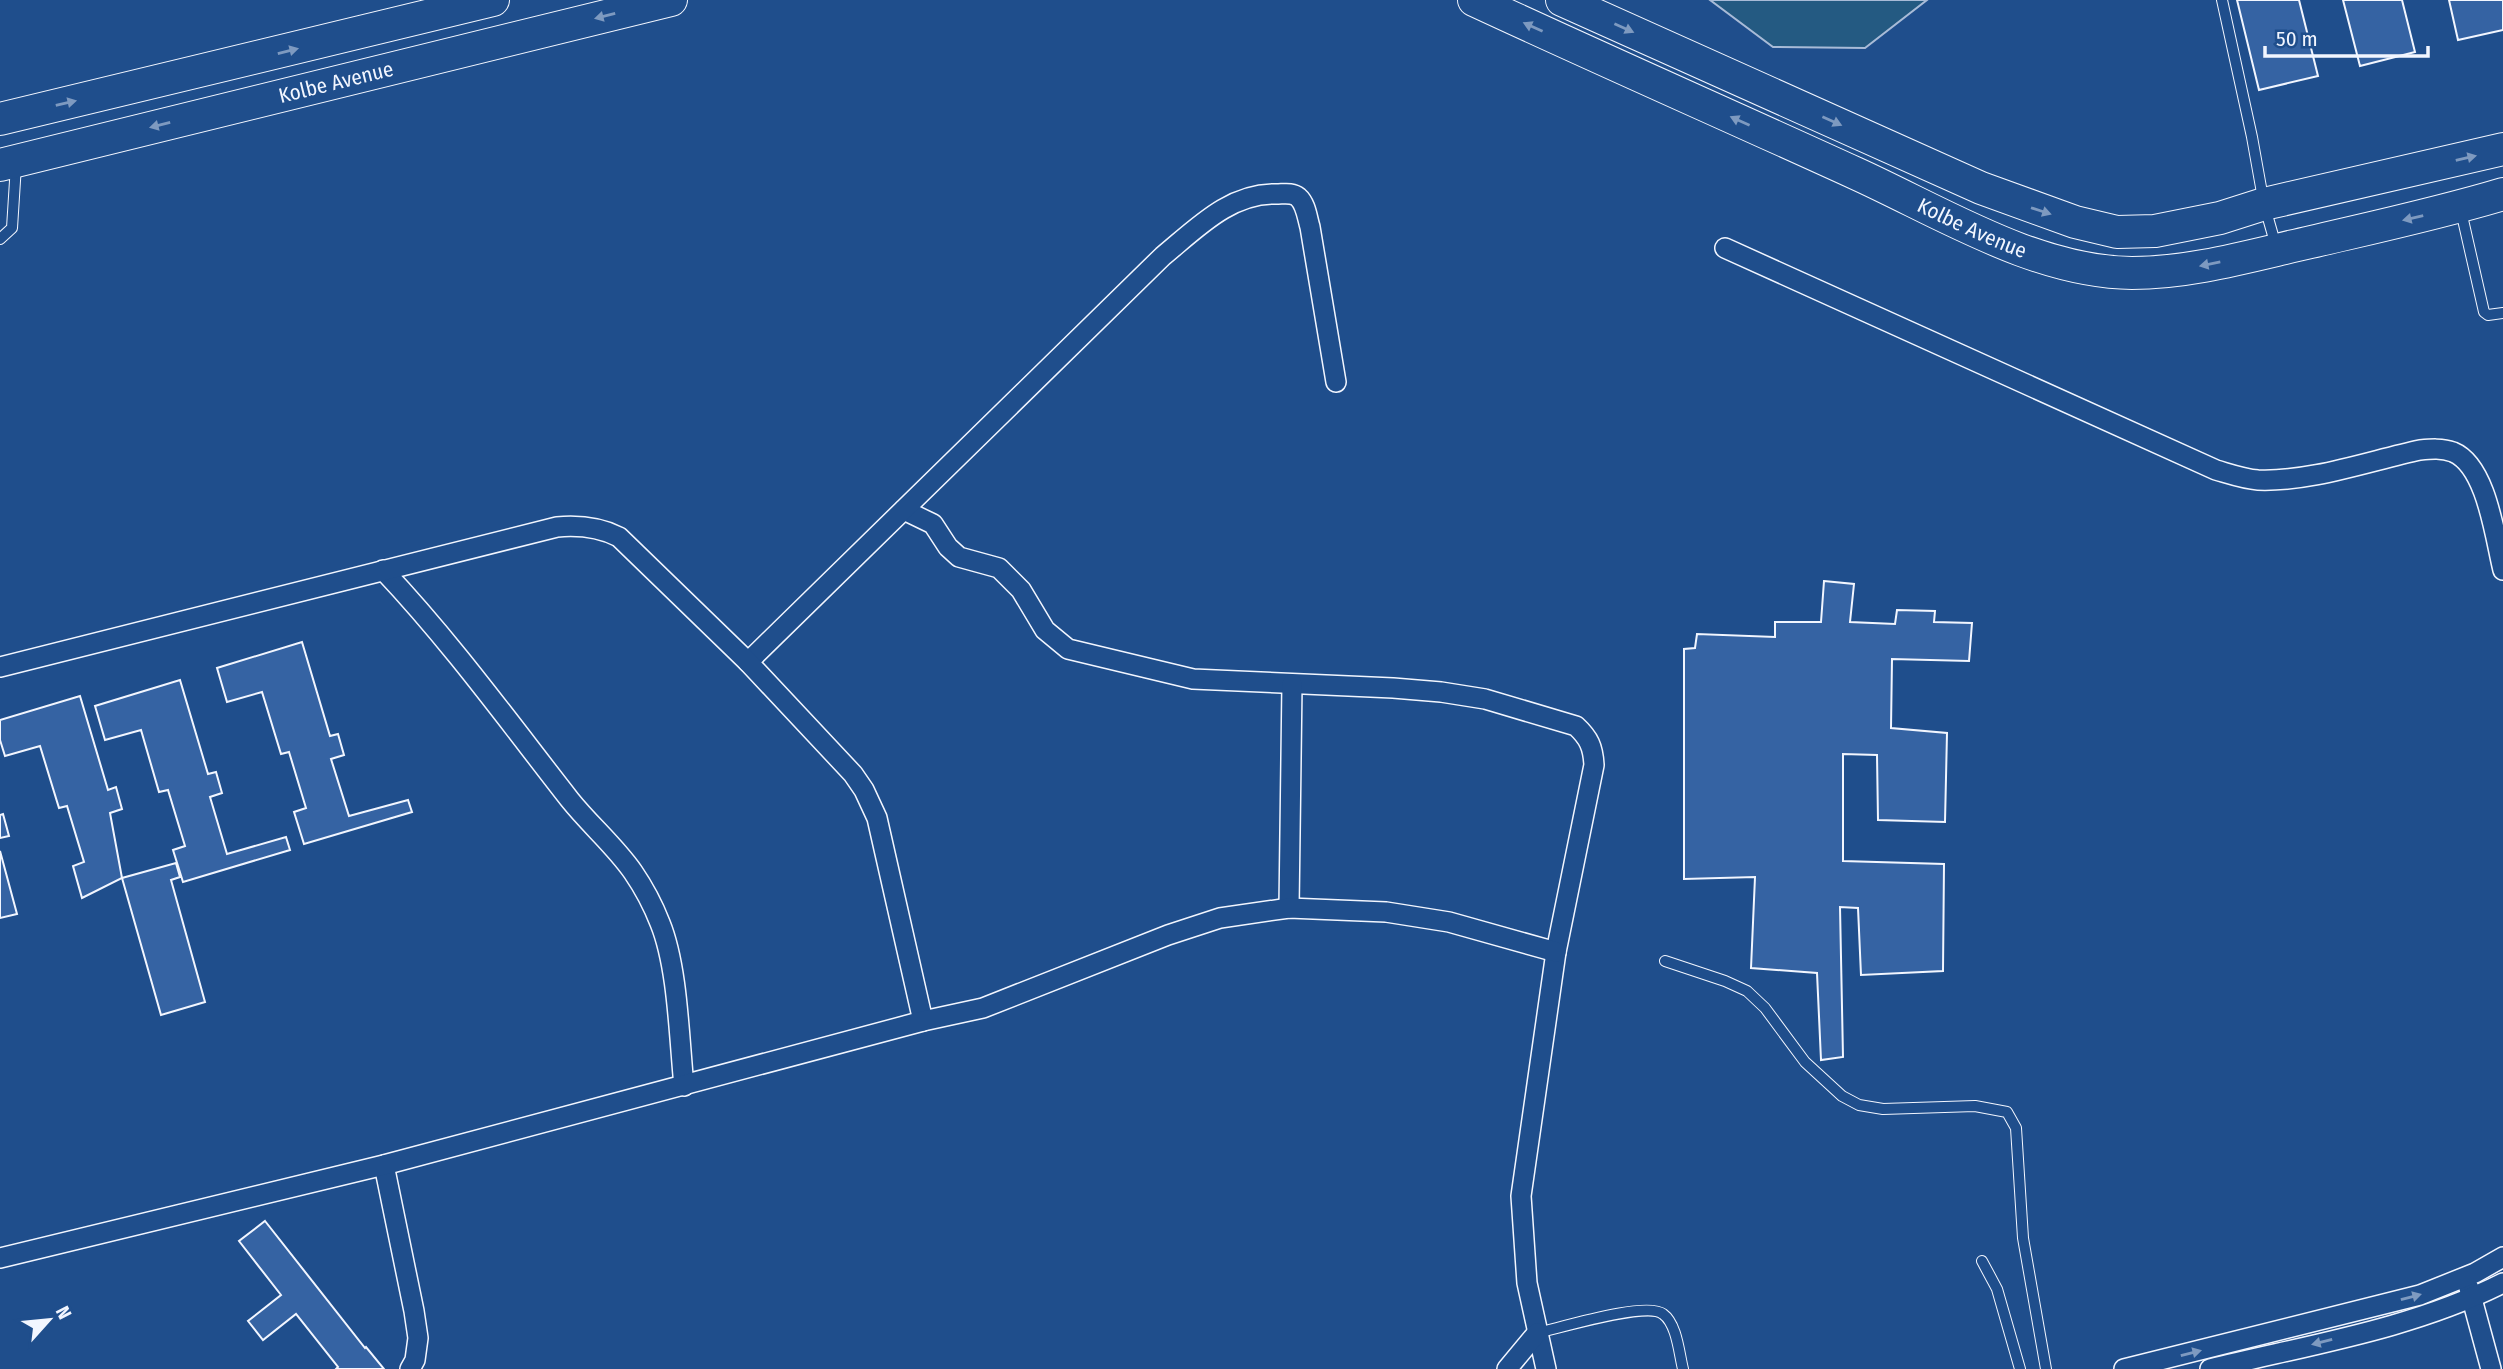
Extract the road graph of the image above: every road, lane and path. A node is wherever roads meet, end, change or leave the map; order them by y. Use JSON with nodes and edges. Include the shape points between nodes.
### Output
{"nodes":[{"id":1,"x":671,"y":0,"type":"edge"},
{"id":2,"x":1474,"y":0,"type":"edge"},
{"id":3,"x":1562,"y":0,"type":"edge"},
{"id":4,"x":2222,"y":0,"type":"edge"},
{"id":5,"x":477,"y":2,"type":"edge"},
{"id":6,"x":478,"y":47,"type":"junction"},
{"id":7,"x":0,"y":119,"type":"edge"},
{"id":8,"x":2503,"y":149,"type":"edge"},
{"id":9,"x":8,"y":163,"type":"edge"},
{"id":10,"x":2503,"y":194,"type":"edge"},
{"id":11,"x":2264,"y":204,"type":"junction"},
{"id":12,"x":2460,"y":207,"type":"junction"},
{"id":13,"x":0,"y":239,"type":"edge"},
{"id":14,"x":1725,"y":248,"type":"dead end"},
{"id":15,"x":2277,"y":250,"type":"junction"},
{"id":16,"x":2503,"y":313,"type":"edge"},
{"id":17,"x":1336,"y":382,"type":"dead end"},
{"id":18,"x":904,"y":510,"type":"junction"},
{"id":19,"x":383,"y":569,"type":"junction"},
{"id":20,"x":2503,"y":570,"type":"edge"},
{"id":21,"x":748,"y":662,"type":"junction"},
{"id":22,"x":0,"y":667,"type":"edge"},
{"id":23,"x":1292,"y":684,"type":"junction"},
{"id":24,"x":1289,"y":908,"type":"junction"},
{"id":25,"x":1556,"y":952,"type":"junction"},
{"id":26,"x":1665,"y":961,"type":"dead end"},
{"id":27,"x":923,"y":1021,"type":"junction"},
{"id":28,"x":684,"y":1086,"type":"junction"},
{"id":29,"x":384,"y":1165,"type":"junction"},
{"id":30,"x":0,"y":1258,"type":"edge"},
{"id":31,"x":2503,"y":1258,"type":"edge"},
{"id":32,"x":1982,"y":1261,"type":"dead end"},
{"id":33,"x":2465,"y":1278,"type":"junction"},
{"id":34,"x":2503,"y":1283,"type":"edge"},
{"id":35,"x":2473,"y":1298,"type":"junction"},
{"id":36,"x":1537,"y":1334,"type":"junction"},
{"id":37,"x":2223,"y":1345,"type":"junction"},
{"id":38,"x":2223,"y":1368,"type":"edge"},
{"id":39,"x":410,"y":1369,"type":"edge"},
{"id":40,"x":1507,"y":1369,"type":"edge"},
{"id":41,"x":1546,"y":1369,"type":"edge"},
{"id":42,"x":1683,"y":1369,"type":"edge"},
{"id":43,"x":2020,"y":1369,"type":"edge"},
{"id":44,"x":2046,"y":1369,"type":"edge"},
{"id":45,"x":2124,"y":1369,"type":"edge"},
{"id":46,"x":2491,"y":1369,"type":"edge"}],
"edges":[{"from":1,"to":6,"type":"main road","name":"Kolbe Avenue","one_way":true},
{"from":15,"to":2,"type":"main road","name":"Kolbe Avenue","one_way":true,"via":[[2181,270],[2132,273],[2054,260],[2005,244]]},
{"from":3,"to":11,"type":"main road","name":"Kolbe Avenue","one_way":true,"via":[[1980,188],[2075,222],[2118,232],[2155,231]]},
{"from":4,"to":11,"type":"lane"},
{"from":5,"to":6,"type":"main road"},
{"from":7,"to":5,"type":"main road","name":"Kolbe Avenue","one_way":true},
{"from":6,"to":9,"type":"main road","name":"Kolbe Avenue","one_way":true},
{"from":11,"to":8,"type":"main road","name":"Kolbe Avenue","one_way":true},
{"from":9,"to":13,"type":"lane","via":[[12,228]]},
{"from":10,"to":12,"type":"main road","name":"Kolbe Avenue"},
{"from":11,"to":15,"type":"lane"},
{"from":12,"to":15,"type":"main road","name":"Kolbe Avenue","one_way":true},
{"from":12,"to":16,"type":"lane","via":[[2484,312]]},
{"from":14,"to":20,"type":"street","via":[[2236,477],[2282,479],[2420,450],[2453,452],[2477,477]]},
{"from":17,"to":18,"type":"street","via":[[1300,198],[1292,194],[1248,198],[1229,204],[1163,256]]},
{"from":18,"to":21,"type":"street"},
{"from":18,"to":23,"type":"street","via":[[933,524],[959,557],[999,568],[1021,590],[1045,630],[1068,649],[1193,679]]},
{"from":19,"to":21,"type":"street","via":[[557,527],[607,531],[619,537]]},
{"from":19,"to":22,"type":"street"},
{"from":19,"to":28,"type":"street","via":[[428,617],[645,890],[668,953]]},
{"from":21,"to":27,"type":"street","via":[[864,790],[877,818]]},
{"from":23,"to":24,"type":"street"},
{"from":23,"to":25,"type":"street","via":[[1393,688],[1485,699],[1576,726],[1587,736],[1594,765]]},
{"from":24,"to":25,"type":"street","via":[[1386,912],[1449,922]]},
{"from":24,"to":27,"type":"street","via":[[1220,918],[983,1008]]},
{"from":25,"to":36,"type":"street","via":[[1521,1196],[1527,1283]]},
{"from":26,"to":44,"type":"lane","via":[[1747,991],[1805,1062],[1842,1096],[1859,1105],[1882,1109],[1975,1106],[2007,1112],[2016,1128],[2023,1238]]},
{"from":27,"to":28,"type":"street"},
{"from":28,"to":29,"type":"street"},
{"from":29,"to":30,"type":"street"},
{"from":29,"to":39,"type":"street","via":[[418,1338]]},
{"from":31,"to":33,"type":"street"},
{"from":32,"to":43,"type":"lane","via":[[1997,1289]]},
{"from":33,"to":35,"type":"street"},
{"from":37,"to":33,"type":"street","one_way":true,"via":[[2420,1295]]},
{"from":34,"to":35,"type":"street"},
{"from":35,"to":38,"type":"street","one_way":true,"via":[[2431,1314]]},
{"from":35,"to":46,"type":"street"},
{"from":36,"to":40,"type":"street"},
{"from":36,"to":41,"type":"street"},
{"from":36,"to":42,"type":"lane","via":[[1633,1310],[1662,1312],[1670,1321]]},
{"from":37,"to":38,"type":"lane"},
{"from":45,"to":37,"type":"street","one_way":true}]}
